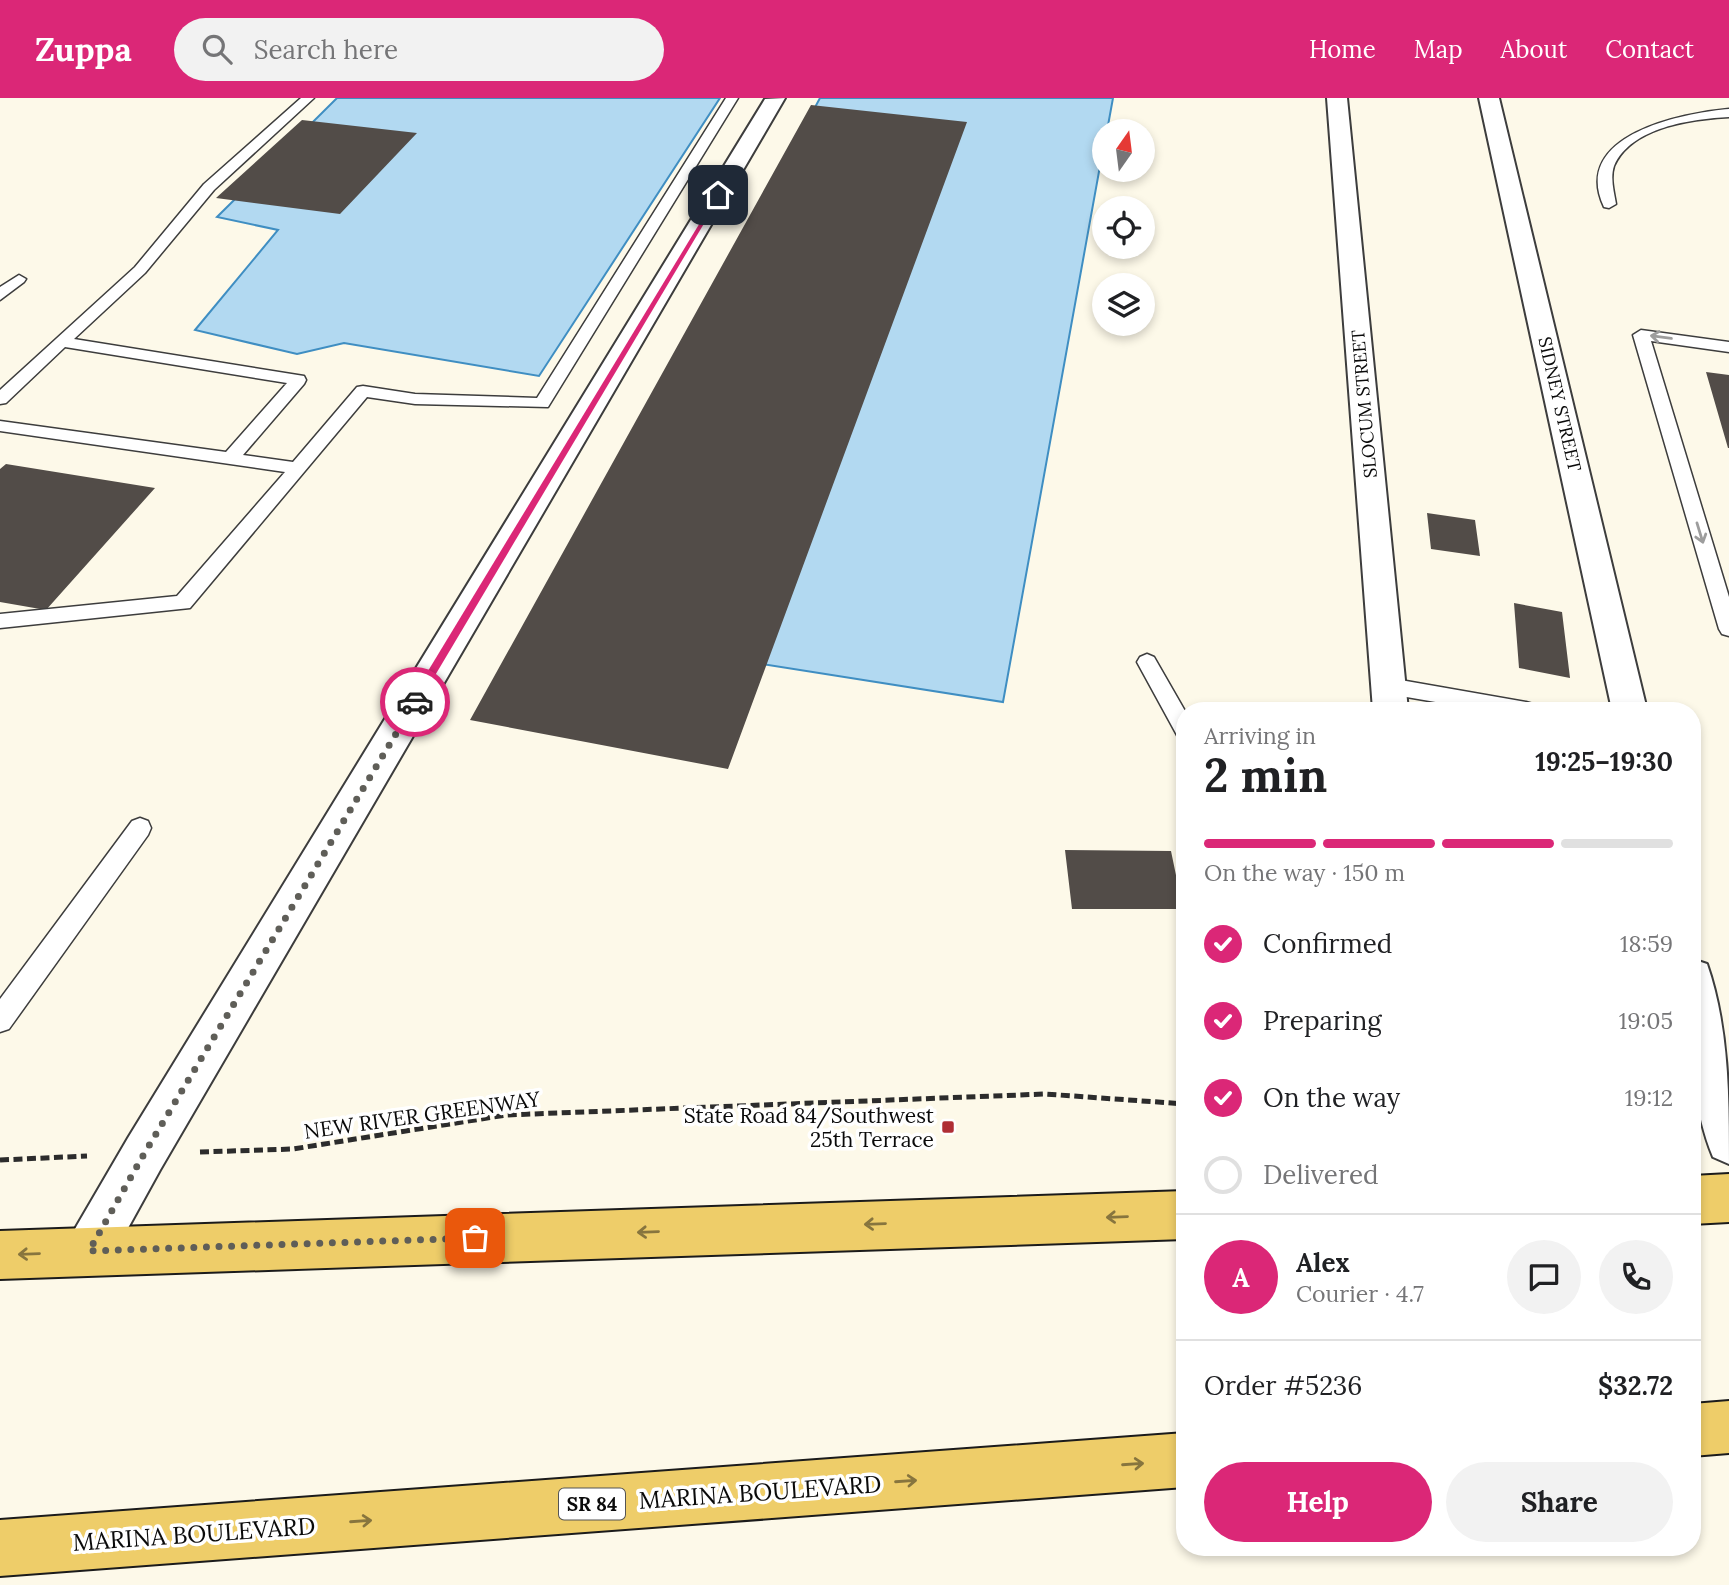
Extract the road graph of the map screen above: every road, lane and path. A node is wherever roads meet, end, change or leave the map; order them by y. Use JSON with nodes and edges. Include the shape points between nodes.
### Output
{"nodes":[{"id":1,"x":308,"y":98,"type":"edge"},
{"id":2,"x":732,"y":98,"type":"edge"},
{"id":3,"x":1336,"y":98,"type":"edge"},
{"id":4,"x":1489,"y":98,"type":"edge"},
{"id":5,"x":775,"y":99,"type":"edge"},
{"id":6,"x":1729,"y":113,"type":"edge"},
{"id":7,"x":1609,"y":204,"type":"dead end"},
{"id":8,"x":19,"y":279,"type":"dead end"},
{"id":9,"x":0,"y":295,"type":"edge"},
{"id":10,"x":62,"y":342,"type":"junction"},
{"id":11,"x":1729,"y":347,"type":"edge"},
{"id":12,"x":0,"y":399,"type":"edge"},
{"id":13,"x":0,"y":426,"type":"edge"},
{"id":14,"x":231,"y":458,"type":"junction"},
{"id":15,"x":298,"y":468,"type":"junction"},
{"id":16,"x":0,"y":621,"type":"edge"},
{"id":17,"x":1729,"y":629,"type":"edge"},
{"id":18,"x":1147,"y":662,"type":"dead end"},
{"id":19,"x":1390,"y":698,"type":"edge"},
{"id":20,"x":1435,"y":702,"type":"edge"},
{"id":21,"x":1628,"y":702,"type":"edge"},
{"id":22,"x":1176,"y":715,"type":"edge"},
{"id":23,"x":140,"y":828,"type":"dead end"},
{"id":24,"x":1701,"y":1018,"type":"edge"},
{"id":25,"x":0,"y":1020,"type":"edge"},
{"id":26,"x":1176,"y":1103,"type":"edge"},
{"id":27,"x":1729,"y":1141,"type":"edge"},
{"id":28,"x":144,"y":1154,"type":"junction"},
{"id":29,"x":0,"y":1160,"type":"edge"},
{"id":30,"x":1729,"y":1198,"type":"edge"},
{"id":31,"x":1701,"y":1200,"type":"edge"},
{"id":32,"x":1176,"y":1215,"type":"edge"},
{"id":33,"x":89,"y":1251,"type":"junction"},
{"id":34,"x":0,"y":1255,"type":"edge"},
{"id":35,"x":1729,"y":1427,"type":"edge"},
{"id":36,"x":1701,"y":1429,"type":"edge"},
{"id":37,"x":1176,"y":1461,"type":"edge"},
{"id":38,"x":0,"y":1548,"type":"edge"}],
"edges":[{"from":1,"to":10,"type":"lane","via":[[209,187],[140,270]]},
{"from":2,"to":15,"type":"lane","via":[[542,403],[415,399],[363,391]]},
{"from":3,"to":19,"type":"street","name":"SLOCUM STREET"},
{"from":4,"to":21,"type":"street","name":"SIDNEY STREET"},
{"from":5,"to":28,"type":"street"},
{"from":6,"to":7,"type":"lane","via":[[1686,118],[1627,143],[1609,163],[1605,184]]},
{"from":8,"to":9,"type":"lane"},
{"from":10,"to":12,"type":"lane"},
{"from":10,"to":14,"type":"lane","via":[[298,380]]},
{"from":11,"to":17,"type":"lane","one_way":true,"via":[[1641,335]]},
{"from":13,"to":14,"type":"lane"},
{"from":14,"to":15,"type":"lane"},
{"from":15,"to":16,"type":"lane","via":[[183,603]]},
{"from":18,"to":22,"type":"lane"},
{"from":19,"to":20,"type":"lane"},
{"from":23,"to":25,"type":"lane"},
{"from":24,"to":27,"type":"street"},
{"from":26,"to":28,"type":"path","name":"NEW RIVER GREENWAY","via":[[1045,1094],[506,1115],[293,1149]]},
{"from":28,"to":29,"type":"path","name":"NEW RIVER GREENWAY"},
{"from":28,"to":33,"type":"street"},
{"from":30,"to":31,"type":"main road"},
{"from":32,"to":33,"type":"main road","one_way":true},
{"from":33,"to":34,"type":"main road","one_way":true},
{"from":35,"to":36,"type":"main road"},
{"from":38,"to":37,"type":"main road","name":"MARINA BOULEVARD","number":"SR 84","one_way":true}]}
